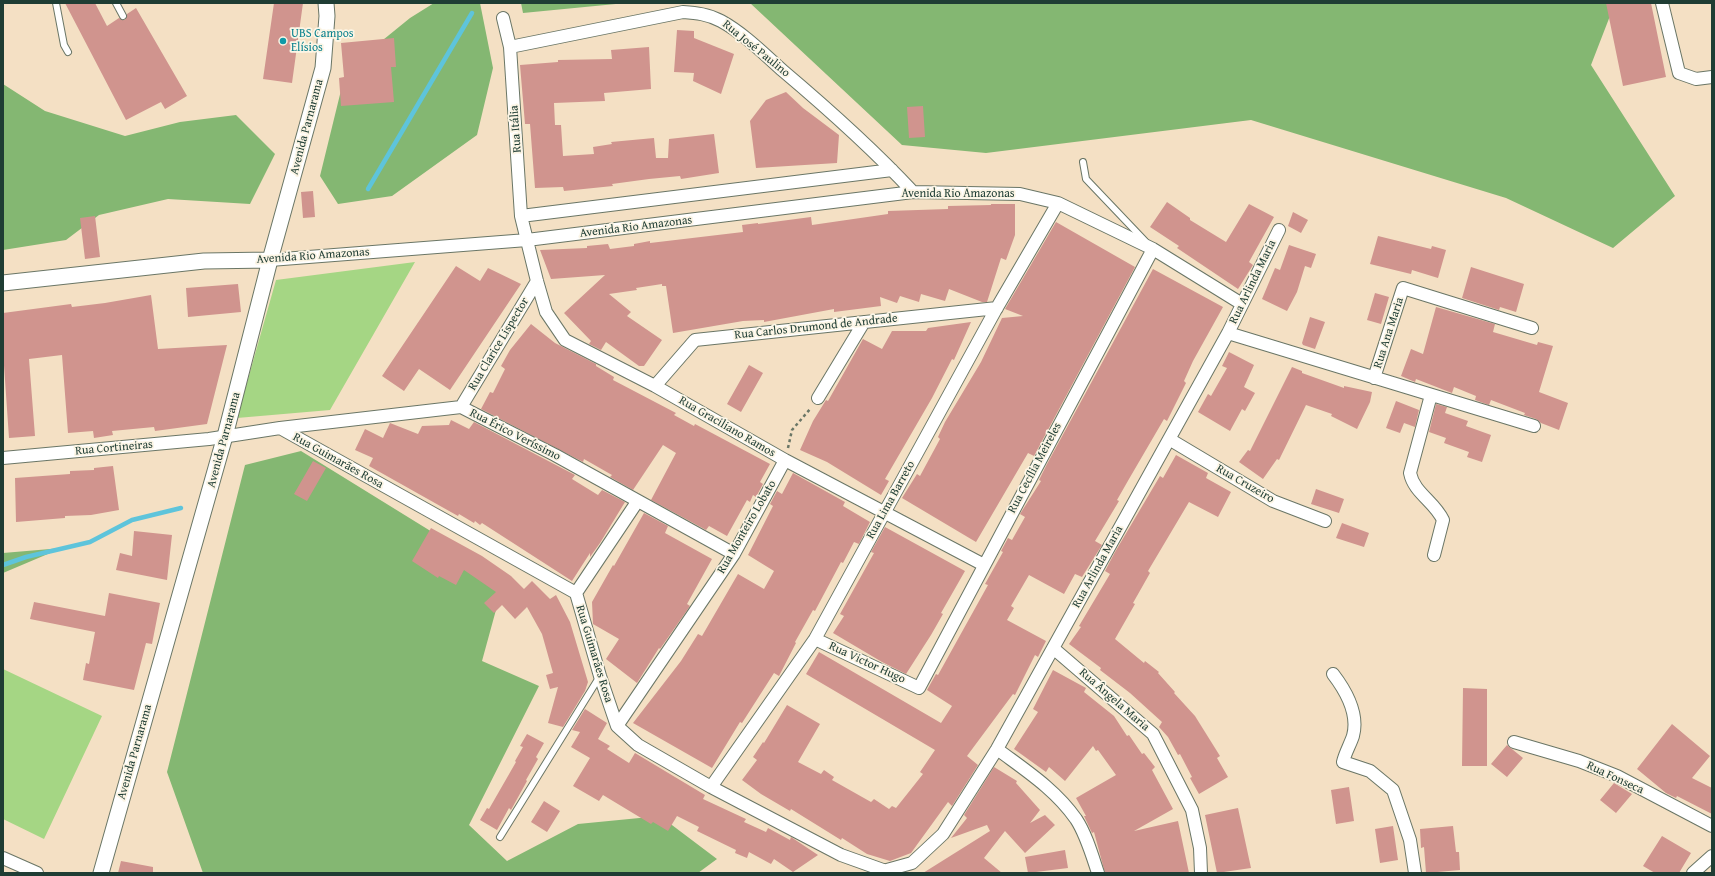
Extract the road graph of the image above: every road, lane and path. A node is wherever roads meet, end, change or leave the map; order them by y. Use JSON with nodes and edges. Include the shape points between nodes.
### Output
{"nodes":[{"id":1,"x":56,"y":3,"type":"edge"},
{"id":2,"x":116,"y":3,"type":"edge"},
{"id":3,"x":326,"y":3,"type":"edge"},
{"id":4,"x":1662,"y":3,"type":"edge"},
{"id":5,"x":123,"y":16,"type":"dead end"},
{"id":6,"x":503,"y":18,"type":"dead end"},
{"id":7,"x":510,"y":47,"type":"junction"},
{"id":8,"x":68,"y":52,"type":"dead end"},
{"id":9,"x":1712,"y":77,"type":"edge"},
{"id":10,"x":1083,"y":162,"type":"dead end"},
{"id":11,"x":892,"y":170,"type":"junction"},
{"id":12,"x":913,"y":192,"type":"junction"},
{"id":13,"x":1058,"y":203,"type":"junction"},
{"id":14,"x":521,"y":216,"type":"junction"},
{"id":15,"x":1279,"y":230,"type":"dead end"},
{"id":16,"x":527,"y":240,"type":"junction"},
{"id":17,"x":1153,"y":249,"type":"junction"},
{"id":18,"x":270,"y":260,"type":"junction"},
{"id":19,"x":536,"y":281,"type":"junction"},
{"id":20,"x":3,"y":283,"type":"edge"},
{"id":21,"x":1242,"y":304,"type":"junction"},
{"id":22,"x":997,"y":308,"type":"junction"},
{"id":23,"x":864,"y":322,"type":"junction"},
{"id":24,"x":1532,"y":328,"type":"dead end"},
{"id":25,"x":1228,"y":333,"type":"junction"},
{"id":26,"x":1374,"y":378,"type":"junction"},
{"id":27,"x":655,"y":386,"type":"junction"},
{"id":28,"x":1431,"y":395,"type":"junction"},
{"id":29,"x":818,"y":398,"type":"joint"},
{"id":30,"x":461,"y":407,"type":"junction"},
{"id":31,"x":1534,"y":426,"type":"dead end"},
{"id":32,"x":280,"y":428,"type":"junction"},
{"id":33,"x":225,"y":436,"type":"junction"},
{"id":34,"x":1169,"y":439,"type":"junction"},
{"id":35,"x":3,"y":458,"type":"edge"},
{"id":36,"x":785,"y":460,"type":"junction"},
{"id":37,"x":636,"y":502,"type":"junction"},
{"id":38,"x":884,"y":512,"type":"junction"},
{"id":39,"x":1325,"y":521,"type":"dead end"},
{"id":40,"x":734,"y":554,"type":"junction"},
{"id":41,"x":1434,"y":555,"type":"dead end"},
{"id":42,"x":984,"y":564,"type":"junction"},
{"id":43,"x":576,"y":593,"type":"junction"},
{"id":44,"x":815,"y":639,"type":"junction"},
{"id":45,"x":1053,"y":648,"type":"junction"},
{"id":46,"x":1333,"y":674,"type":"dead end"},
{"id":47,"x":600,"y":676,"type":"junction"},
{"id":48,"x":919,"y":688,"type":"joint"},
{"id":49,"x":617,"y":726,"type":"junction"},
{"id":50,"x":1514,"y":742,"type":"dead end"},
{"id":51,"x":997,"y":749,"type":"junction"},
{"id":52,"x":711,"y":787,"type":"junction"},
{"id":53,"x":1712,"y":826,"type":"edge"},
{"id":54,"x":500,"y":838,"type":"dead end"},
{"id":55,"x":1712,"y":856,"type":"edge"},
{"id":56,"x":3,"y":858,"type":"edge"},
{"id":57,"x":879,"y":871,"type":"edge"},
{"id":58,"x":38,"y":873,"type":"edge"},
{"id":59,"x":101,"y":873,"type":"edge"},
{"id":60,"x":1098,"y":873,"type":"edge"},
{"id":61,"x":1201,"y":873,"type":"edge"},
{"id":62,"x":1415,"y":873,"type":"edge"},
{"id":63,"x":1693,"y":873,"type":"edge"}],
"edges":[{"from":1,"to":8,"type":"lane","via":[[64,45]]},
{"from":2,"to":5,"type":"lane"},
{"from":3,"to":18,"type":"street","name":"Avenida Parnarama","via":[[328,16],[323,68]]},
{"from":4,"to":9,"type":"street","via":[[1679,72],[1696,79]]},
{"from":6,"to":7,"type":"street","name":"Rua Itália"},
{"from":7,"to":11,"type":"street","name":"Rua José Paulino","via":[[683,12],[703,13],[720,20],[740,34],[806,90]]},
{"from":7,"to":14,"type":"street","name":"Rua Itália"},
{"from":10,"to":17,"type":"lane","via":[[1086,179]]},
{"from":11,"to":12,"type":"street","name":"Rua José Paulino"},
{"from":11,"to":14,"type":"street","name":"Avenida Rio Amazonas"},
{"from":12,"to":13,"type":"street","name":"Avenida Rio Amazonas","via":[[1020,194]]},
{"from":12,"to":16,"type":"street","name":"Avenida Rio Amazonas"},
{"from":13,"to":17,"type":"street","name":"Avenida Rio Amazonas"},
{"from":13,"to":22,"type":"street","name":"Rua Lima Barreto"},
{"from":14,"to":16,"type":"street","name":"Rua Itália"},
{"from":15,"to":21,"type":"street","name":"Rua Arlinda Maria"},
{"from":16,"to":18,"type":"street","name":"Avenida Rio Amazonas"},
{"from":16,"to":19,"type":"street","name":"Rua Graciliano Ramos"},
{"from":17,"to":21,"type":"street","name":"Avenida Rio Amazonas"},
{"from":17,"to":42,"type":"street","name":"Rua Cecília Meireles"},
{"from":18,"to":20,"type":"street","name":"Avenida Rio Amazonas","via":[[204,261]]},
{"from":18,"to":33,"type":"street","name":"Avenida Parnarama"},
{"from":19,"to":27,"type":"street","name":"Rua Graciliano Ramos","via":[[546,312],[565,340]]},
{"from":19,"to":30,"type":"street","name":"Rua Clarice Lispector"},
{"from":21,"to":25,"type":"street","name":"Rua Arlinda Maria"},
{"from":22,"to":23,"type":"street","name":"Rua Carlos Drumond de Andrade"},
{"from":22,"to":38,"type":"street","name":"Rua Lima Barreto"},
{"from":23,"to":27,"type":"street","name":"Rua Carlos Drumond de Andrade","via":[[695,340]]},
{"from":23,"to":29,"type":"street"},
{"from":24,"to":26,"type":"street","name":"Rua Ana Maria","via":[[1403,288]]},
{"from":25,"to":26,"type":"street"},
{"from":25,"to":34,"type":"street","name":"Rua Arlinda Maria"},
{"from":26,"to":28,"type":"street"},
{"from":27,"to":36,"type":"street","name":"Rua Graciliano Ramos"},
{"from":28,"to":31,"type":"street"},
{"from":28,"to":41,"type":"street","via":[[1410,473],[1416,489],[1433,504],[1443,520]]},
{"from":29,"to":36,"type":"path","via":[[792,430]]},
{"from":30,"to":32,"type":"street","name":"Rua Érico Veríssimo"},
{"from":30,"to":37,"type":"street","name":"Rua Érico Veríssimo","via":[[554,455]]},
{"from":32,"to":33,"type":"street","name":"Rua Érico Veríssimo"},
{"from":32,"to":43,"type":"street","name":"Rua Guimarães Rosa"},
{"from":33,"to":35,"type":"street","name":"Rua Cortineiras"},
{"from":33,"to":59,"type":"street","name":"Avenida Parnarama"},
{"from":34,"to":39,"type":"street","name":"Rua Cruzeiro","via":[[1273,501]]},
{"from":34,"to":45,"type":"street","name":"Rua Arlinda Maria"},
{"from":36,"to":38,"type":"street","name":"Rua Graciliano Ramos"},
{"from":36,"to":40,"type":"street","name":"Rua Monteiro Lobato"},
{"from":37,"to":40,"type":"street","name":"Rua Érico Veríssimo"},
{"from":37,"to":43,"type":"street"},
{"from":38,"to":42,"type":"street","name":"Rua Graciliano Ramos"},
{"from":38,"to":44,"type":"street","name":"Rua Lima Barreto"},
{"from":40,"to":49,"type":"street","name":"Rua Monteiro Lobato"},
{"from":42,"to":48,"type":"street","name":"Rua Cecília Meireles"},
{"from":43,"to":47,"type":"street","name":"Rua Guimarães Rosa"},
{"from":44,"to":48,"type":"street","name":"Rua Victor Hugo"},
{"from":44,"to":52,"type":"street","name":"Rua Lima Barreto"},
{"from":45,"to":51,"type":"street","name":"Rua Arlinda Maria"},
{"from":45,"to":61,"type":"street","name":"Rua Ângela Maria","via":[[1153,734],[1192,810],[1200,848]]},
{"from":46,"to":62,"type":"street","via":[[1345,691],[1355,720],[1343,762],[1370,771],[1393,790],[1410,840]]},
{"from":47,"to":49,"type":"street","name":"Rua Guimarães Rosa"},
{"from":47,"to":54,"type":"lane"},
{"from":49,"to":52,"type":"street","name":"Rua Guimarães Rosa","via":[[638,745]]},
{"from":50,"to":53,"type":"street","name":"Rua Fonseca","via":[[1579,761],[1616,776]]},
{"from":51,"to":57,"type":"street","name":"Rua Arlinda Maria","via":[[943,834],[912,863]]},
{"from":51,"to":60,"type":"street","via":[[1058,796],[1076,820]]},
{"from":52,"to":57,"type":"street","name":"Rua Guimarães Rosa","via":[[841,855]]},
{"from":55,"to":63,"type":"street"},
{"from":56,"to":58,"type":"street"}]}
